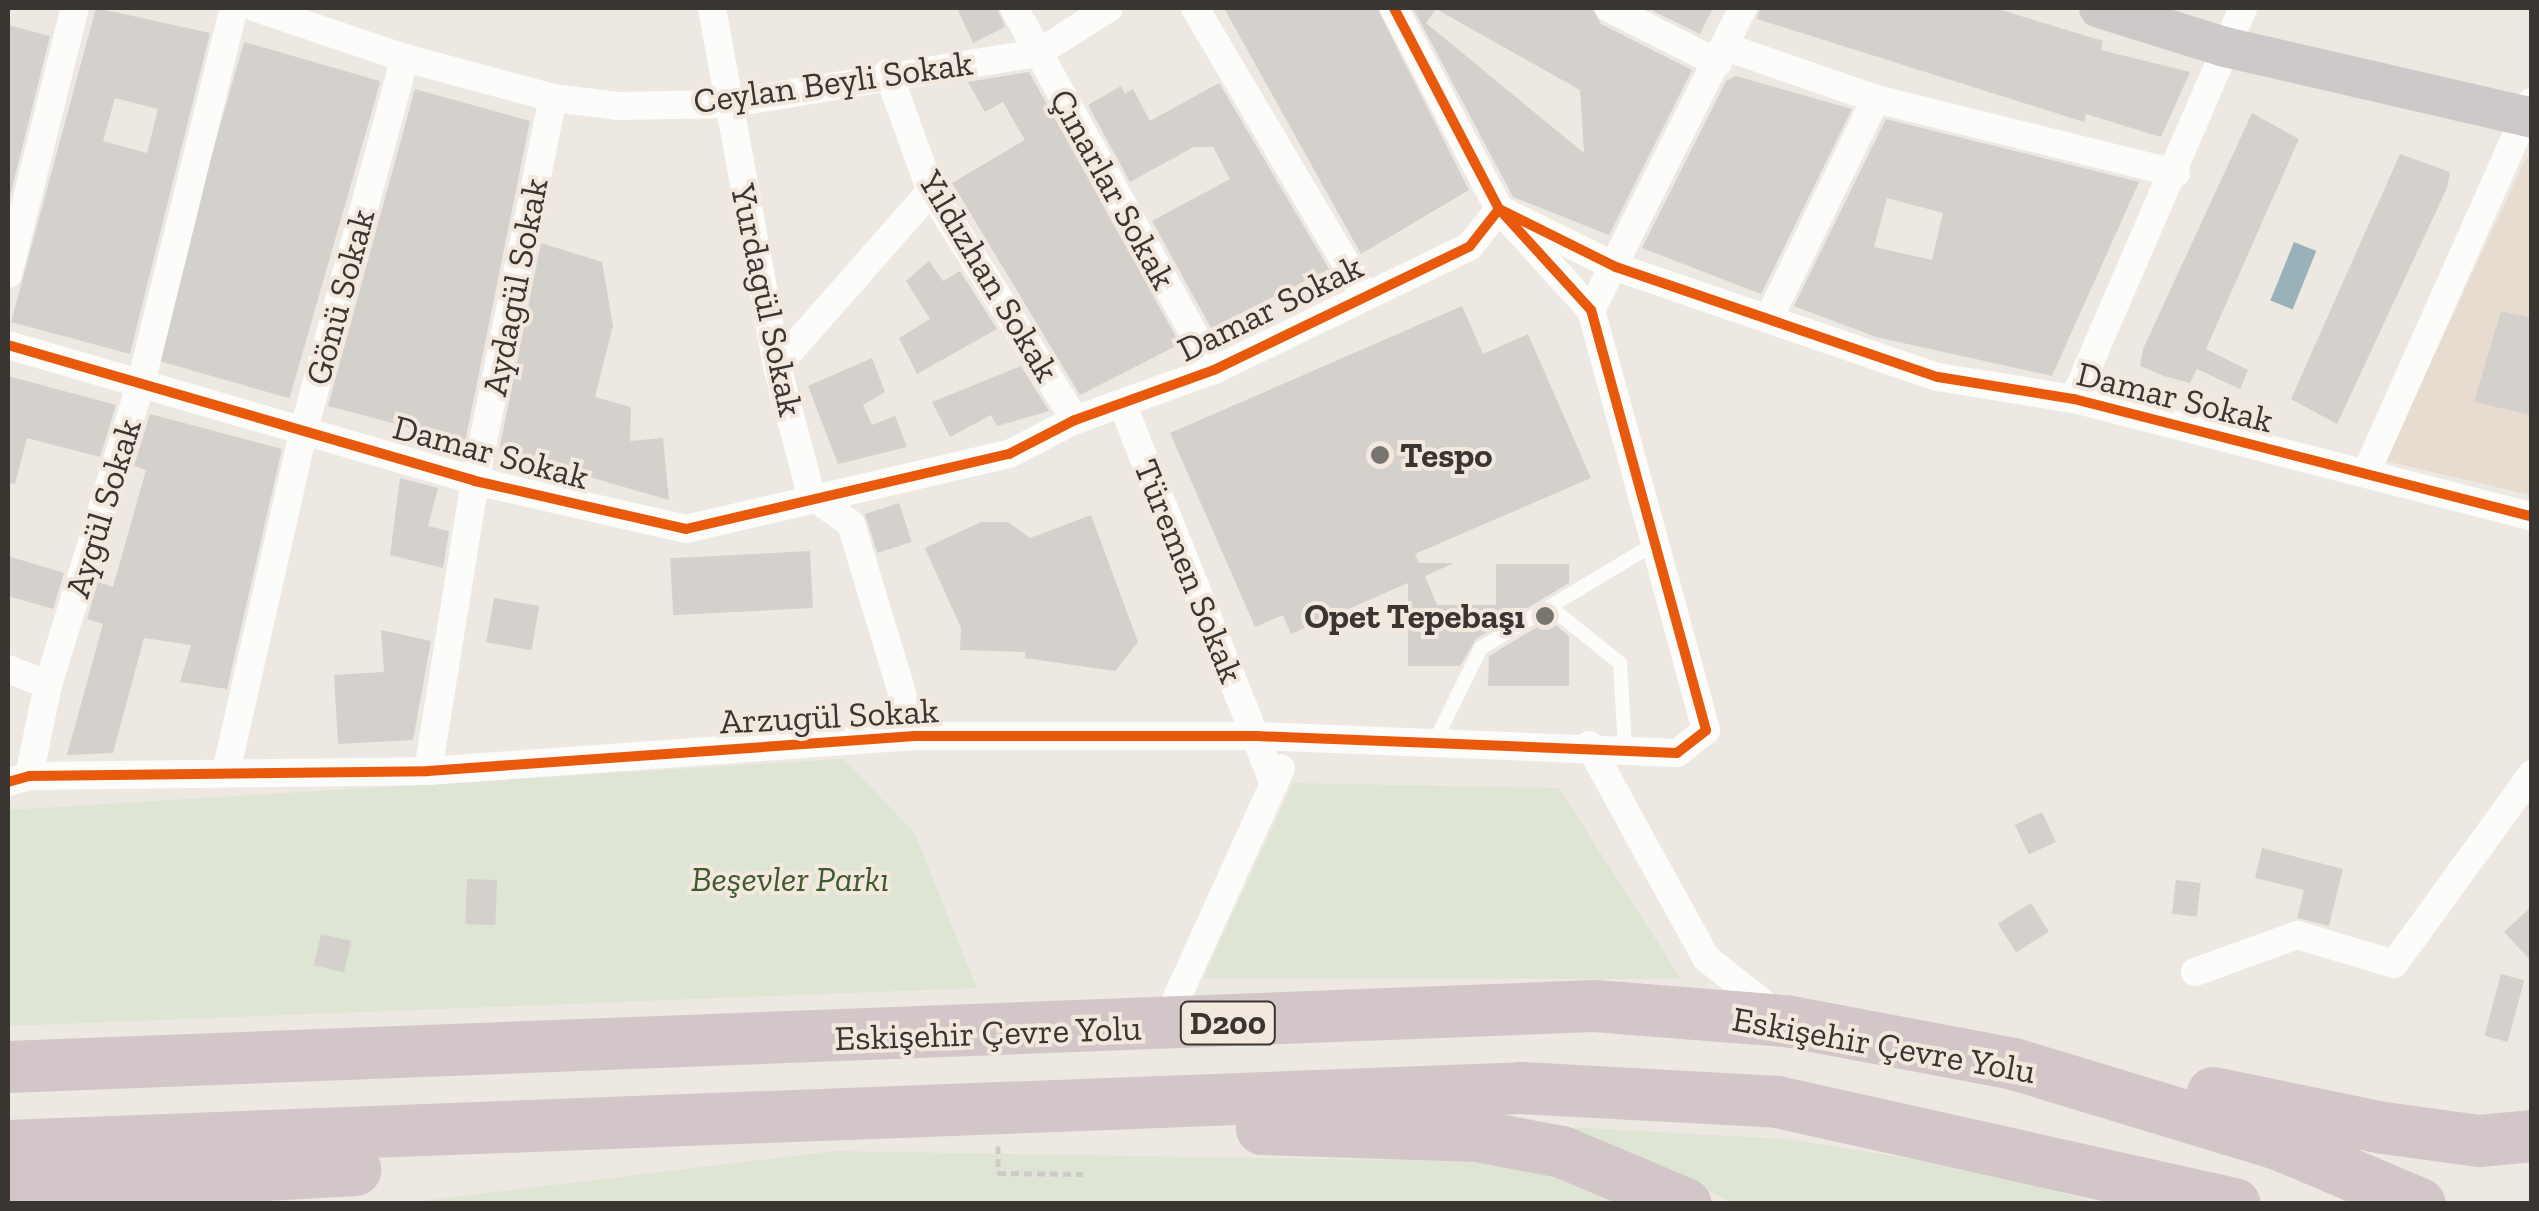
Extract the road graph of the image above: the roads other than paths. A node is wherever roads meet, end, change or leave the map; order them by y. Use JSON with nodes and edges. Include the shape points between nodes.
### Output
{"nodes":[{"id":1,"x":76,"y":8,"type":"edge"},
{"id":2,"x":234,"y":8,"type":"edge"},
{"id":3,"x":256,"y":8,"type":"edge"},
{"id":4,"x":712,"y":8,"type":"edge"},
{"id":5,"x":1014,"y":8,"type":"edge"},
{"id":6,"x":1110,"y":8,"type":"edge"},
{"id":7,"x":1195,"y":8,"type":"edge"},
{"id":8,"x":1394,"y":8,"type":"edge"},
{"id":9,"x":1609,"y":8,"type":"edge"},
{"id":10,"x":1743,"y":8,"type":"edge"},
{"id":11,"x":2243,"y":8,"type":"edge"},
{"id":12,"x":2110,"y":9,"type":"edge"},
{"id":13,"x":2226,"y":48,"type":"junction"},
{"id":14,"x":1038,"y":53,"type":"junction"},
{"id":15,"x":1722,"y":55,"type":"junction"},
{"id":16,"x":405,"y":58,"type":"junction"},
{"id":17,"x":888,"y":72,"type":"junction"},
{"id":18,"x":553,"y":98,"type":"junction"},
{"id":19,"x":1876,"y":100,"type":"junction"},
{"id":20,"x":726,"y":104,"type":"junction"},
{"id":21,"x":2530,"y":111,"type":"edge"},
{"id":22,"x":2176,"y":173,"type":"junction"},
{"id":23,"x":931,"y":191,"type":"junction"},
{"id":24,"x":1499,"y":209,"type":"junction"},
{"id":25,"x":1616,"y":267,"type":"junction"},
{"id":26,"x":8,"y":274,"type":"edge"},
{"id":27,"x":1362,"y":292,"type":"junction"},
{"id":28,"x":1591,"y":310,"type":"junction"},
{"id":29,"x":1770,"y":316,"type":"junction"},
{"id":30,"x":8,"y":346,"type":"edge"},
{"id":31,"x":777,"y":366,"type":"junction"},
{"id":32,"x":1214,"y":370,"type":"junction"},
{"id":33,"x":141,"y":383,"type":"junction"},
{"id":34,"x":2074,"y":400,"type":"junction"},
{"id":35,"x":1123,"y":406,"type":"junction"},
{"id":36,"x":1075,"y":420,"type":"junction"},
{"id":37,"x":304,"y":429,"type":"junction"},
{"id":38,"x":2366,"y":473,"type":"junction"},
{"id":39,"x":476,"y":480,"type":"junction"},
{"id":40,"x":811,"y":494,"type":"junction"},
{"id":41,"x":2532,"y":516,"type":"edge"},
{"id":42,"x":1658,"y":542,"type":"junction"},
{"id":43,"x":1550,"y":607,"type":"junction"},
{"id":44,"x":8,"y":669,"type":"edge"},
{"id":45,"x":48,"y":685,"type":"junction"},
{"id":46,"x":914,"y":736,"type":"junction"},
{"id":47,"x":1256,"y":736,"type":"junction"},
{"id":48,"x":1294,"y":740,"type":"junction"},
{"id":49,"x":1434,"y":742,"type":"junction"},
{"id":50,"x":1588,"y":745,"type":"junction"},
{"id":51,"x":1625,"y":748,"type":"junction"},
{"id":52,"x":428,"y":771,"type":"junction"},
{"id":53,"x":226,"y":772,"type":"junction"},
{"id":54,"x":2532,"y":774,"type":"edge"},
{"id":55,"x":18,"y":779,"type":"edge"},
{"id":56,"x":1274,"y":784,"type":"junction"},
{"id":57,"x":2195,"y":972,"type":"dead end"},
{"id":58,"x":1786,"y":1021,"type":"junction"},
{"id":59,"x":1164,"y":1026,"type":"junction"},
{"id":60,"x":2014,"y":1064,"type":"junction"},
{"id":61,"x":8,"y":1067,"type":"edge"},
{"id":62,"x":1037,"y":1106,"type":"junction"},
{"id":63,"x":812,"y":1116,"type":"junction"},
{"id":64,"x":2532,"y":1136,"type":"edge"},
{"id":65,"x":8,"y":1146,"type":"edge"},
{"id":66,"x":8,"y":1190,"type":"edge"},
{"id":67,"x":107,"y":1194,"type":"edge"},
{"id":68,"x":1686,"y":1204,"type":"edge"},
{"id":69,"x":2235,"y":1204,"type":"edge"},
{"id":70,"x":2420,"y":1204,"type":"edge"}],
"edges":[{"from":1,"to":26,"type":"street"},
{"from":2,"to":33,"type":"street","name":"Aygül Sokak"},
{"from":3,"to":16,"type":"street","name":"Ceylan Beyli Sokak"},
{"from":4,"to":20,"type":"street","name":"Yurdagül Sokak"},
{"from":5,"to":14,"type":"street","name":"Çınarlar Sokak"},
{"from":6,"to":14,"type":"street","name":"Ceylan Beyli Sokak"},
{"from":7,"to":27,"type":"street"},
{"from":8,"to":24,"type":"street"},
{"from":9,"to":15,"type":"street"},
{"from":10,"to":15,"type":"street"},
{"from":11,"to":13,"type":"street"},
{"from":12,"to":13,"type":"street"},
{"from":13,"to":21,"type":"street"},
{"from":13,"to":22,"type":"street"},
{"from":14,"to":17,"type":"street","name":"Ceylan Beyli Sokak"},
{"from":14,"to":32,"type":"street","name":"Çınarlar Sokak"},
{"from":15,"to":19,"type":"street"},
{"from":15,"to":25,"type":"street"},
{"from":16,"to":18,"type":"street","name":"Ceylan Beyli Sokak"},
{"from":16,"to":37,"type":"street","name":"Gönü Sokak"},
{"from":17,"to":20,"type":"street","name":"Ceylan Beyli Sokak"},
{"from":17,"to":23,"type":"street","name":"Yıldızhan Sokak"},
{"from":18,"to":20,"type":"street","name":"Ceylan Beyli Sokak"},
{"from":18,"to":39,"type":"street","name":"Aydagül Sokak"},
{"from":19,"to":22,"type":"street"},
{"from":19,"to":29,"type":"street"},
{"from":20,"to":31,"type":"street","name":"Yurdagül Sokak"},
{"from":21,"to":38,"type":"street"},
{"from":22,"to":34,"type":"street"},
{"from":23,"to":31,"type":"street"},
{"from":23,"to":36,"type":"street","name":"Yıldızhan Sokak"},
{"from":24,"to":25,"type":"street","name":"Damar Sokak"},
{"from":24,"to":27,"type":"street","name":"Damar Sokak","via":[[1470,246]]},
{"from":24,"to":28,"type":"street"},
{"from":25,"to":28,"type":"street"},
{"from":25,"to":29,"type":"street","name":"Damar Sokak"},
{"from":27,"to":32,"type":"street","name":"Damar Sokak"},
{"from":28,"to":42,"type":"street"},
{"from":29,"to":34,"type":"street","name":"Damar Sokak","via":[[1938,377]]},
{"from":30,"to":33,"type":"street","name":"Damar Sokak"},
{"from":31,"to":40,"type":"street","name":"Yurdagül Sokak"},
{"from":32,"to":35,"type":"street","name":"Damar Sokak"},
{"from":33,"to":37,"type":"street","name":"Damar Sokak"},
{"from":33,"to":45,"type":"street","name":"Aygül Sokak"},
{"from":34,"to":38,"type":"street","name":"Damar Sokak"},
{"from":35,"to":36,"type":"street","name":"Damar Sokak"},
{"from":35,"to":47,"type":"street","name":"Türemen Sokak"},
{"from":36,"to":40,"type":"street","name":"Damar Sokak","via":[[1009,454],[933,476]]},
{"from":37,"to":39,"type":"street","name":"Damar Sokak"},
{"from":37,"to":53,"type":"street","name":"Gönü Sokak"},
{"from":38,"to":41,"type":"street","name":"Damar Sokak"},
{"from":39,"to":40,"type":"street","name":"Damar Sokak","via":[[686,529]]},
{"from":39,"to":52,"type":"street","name":"Aydagül Sokak"},
{"from":40,"to":46,"type":"street","via":[[851,524]]},
{"from":42,"to":43,"type":"lane"},
{"from":42,"to":51,"type":"street","name":"Arzugül Sokak","via":[[1706,730],[1676,753]]},
{"from":43,"to":49,"type":"lane","via":[[1480,648]]},
{"from":43,"to":51,"type":"lane","via":[[1620,662]]},
{"from":44,"to":45,"type":"street"},
{"from":45,"to":55,"type":"street","name":"Aygül Sokak"},
{"from":46,"to":47,"type":"street","name":"Arzugül Sokak"},
{"from":46,"to":52,"type":"street","name":"Arzugül Sokak"},
{"from":47,"to":48,"type":"street","name":"Arzugül Sokak"},
{"from":47,"to":56,"type":"street","name":"Türemen Sokak"},
{"from":48,"to":49,"type":"street","name":"Arzugül Sokak"},
{"from":48,"to":56,"type":"street"},
{"from":49,"to":50,"type":"street","name":"Arzugül Sokak"},
{"from":50,"to":51,"type":"street","name":"Arzugül Sokak"},
{"from":50,"to":58,"type":"street","via":[[1706,958]]},
{"from":52,"to":53,"type":"street","name":"Arzugül Sokak"},
{"from":53,"to":55,"type":"street","name":"Arzugül Sokak"},
{"from":54,"to":57,"type":"street","via":[[2394,964],[2297,935]]},
{"from":56,"to":59,"type":"street"},
{"from":58,"to":59,"type":"highway","name":"Eskişehir Çevre Yolu","number":"D200","via":[[1594,1006]]},
{"from":58,"to":60,"type":"highway","name":"Eskişehir Çevre Yolu","number":"D200"},
{"from":59,"to":61,"type":"highway","name":"Eskişehir Çevre Yolu","number":"D200"},
{"from":60,"to":64,"type":"highway","via":[[2403,1131],[2479,1141]]},
{"from":60,"to":70,"type":"highway","name":"Eskişehir Çevre Yolu","number":"D200","via":[[2278,1144]]},
{"from":62,"to":63,"type":"highway","number":"D200"},
{"from":62,"to":68,"type":"highway","via":[[1172,1126],[1477,1136],[1562,1152]]},
{"from":62,"to":69,"type":"highway","number":"D200","via":[[1522,1088],[1778,1102]]},
{"from":63,"to":65,"type":"highway","number":"D200"},
{"from":63,"to":67,"type":"highway","via":[[707,1147]]},
{"from":66,"to":67,"type":"highway"}]}
